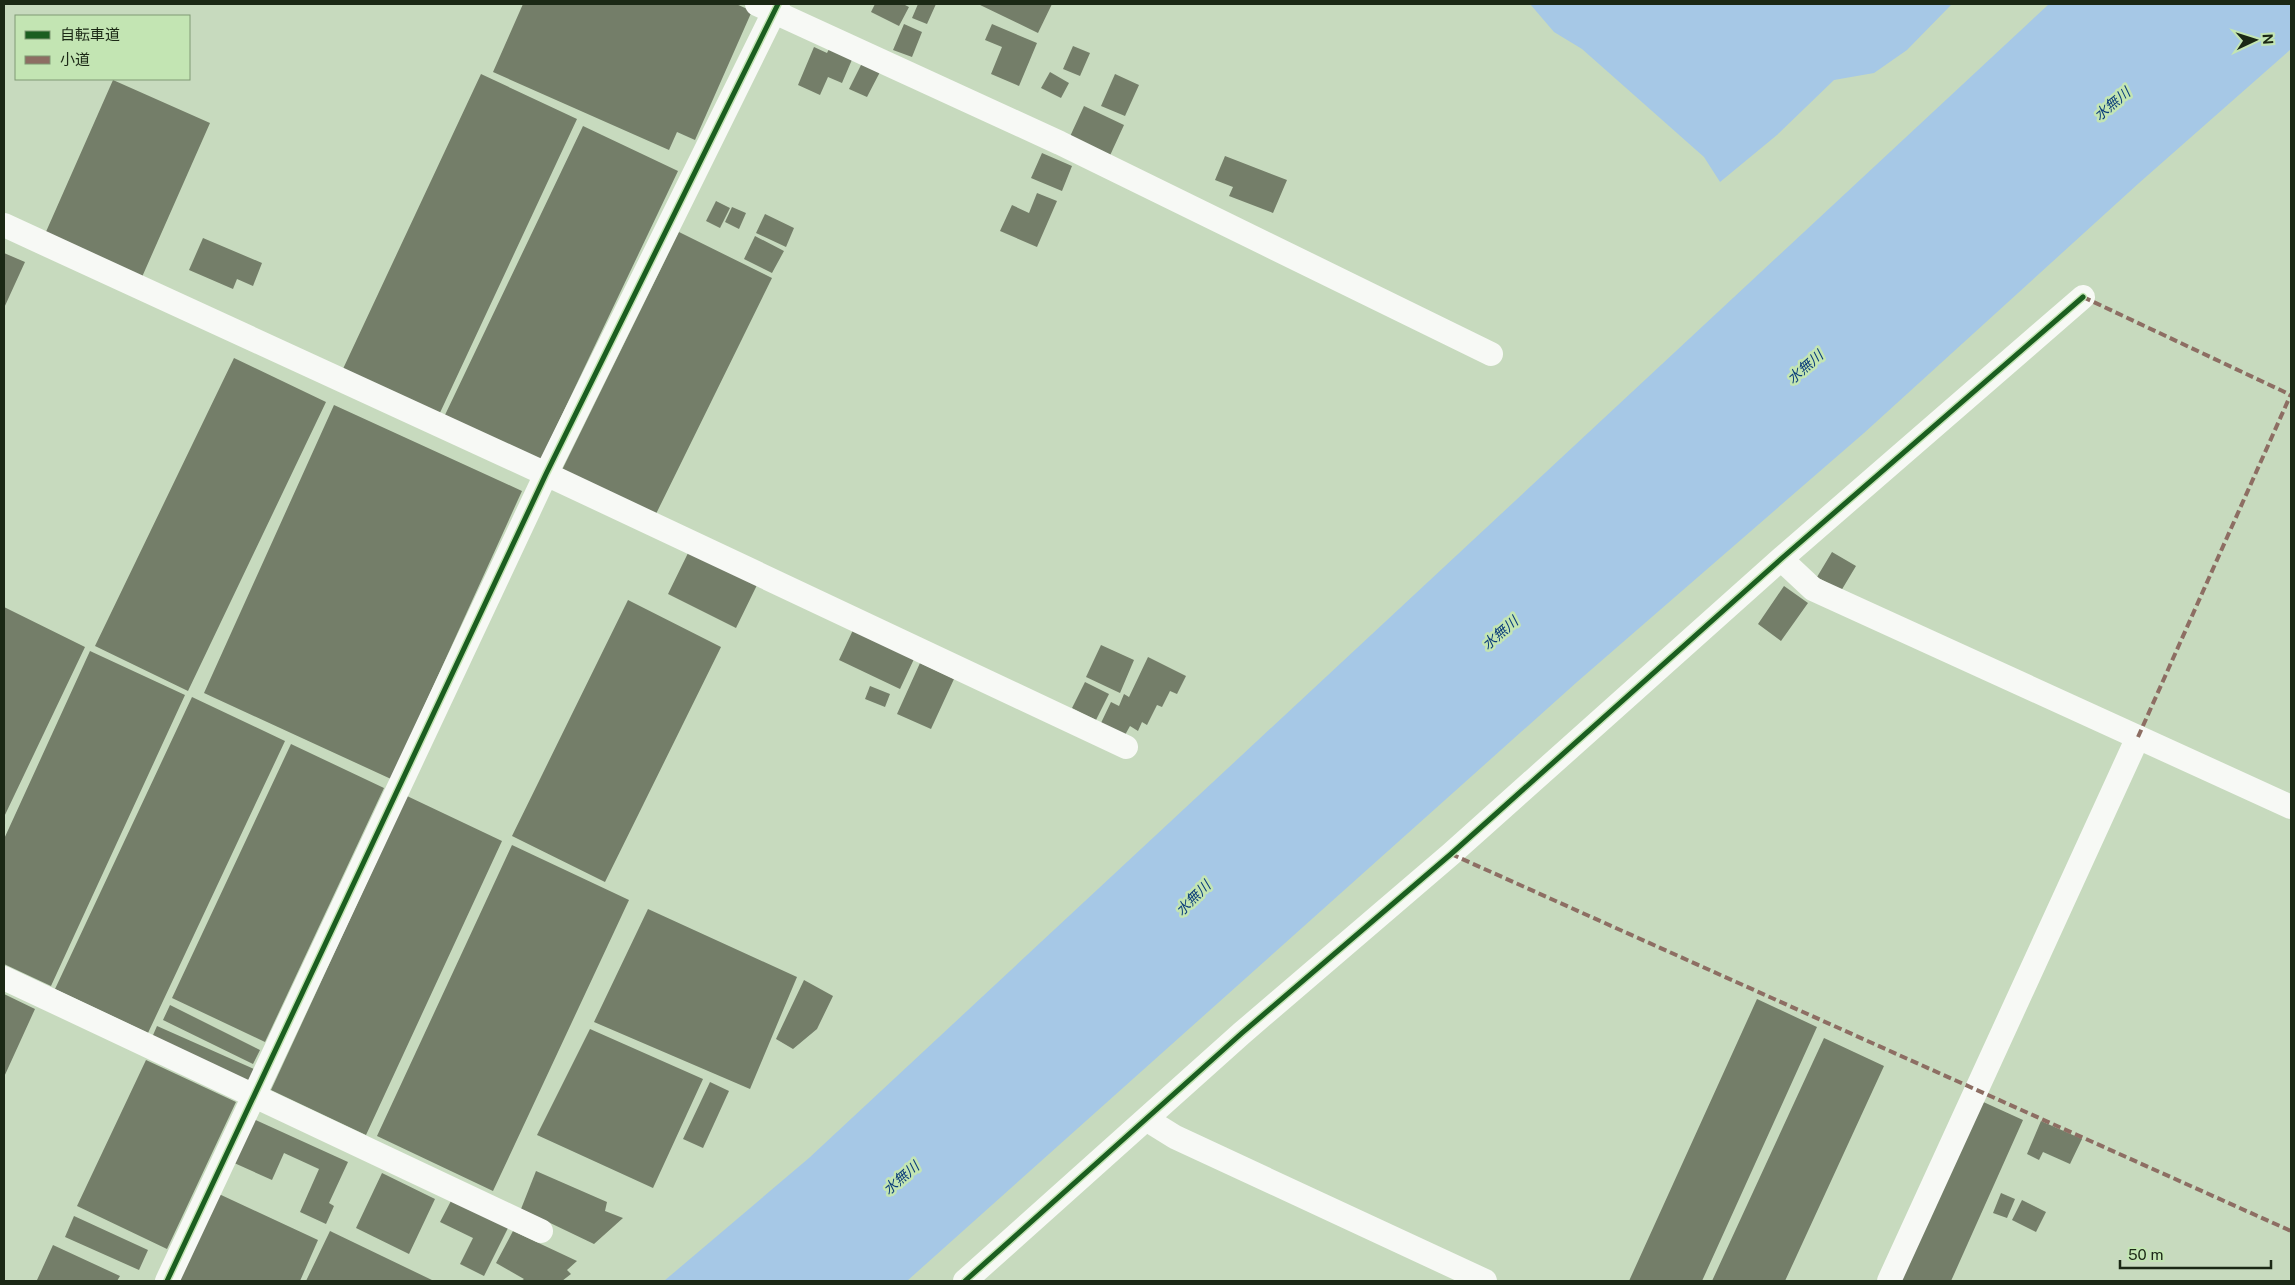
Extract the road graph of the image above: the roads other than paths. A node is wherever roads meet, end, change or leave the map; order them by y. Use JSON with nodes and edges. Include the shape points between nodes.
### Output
{"nodes":[{"id":1,"x":770,"y":6,"type":"edge"},
{"id":2,"x":4,"y":225,"type":"edge"},
{"id":3,"x":2084,"y":297,"type":"dead end"},
{"id":4,"x":1491,"y":354,"type":"dead end"},
{"id":5,"x":546,"y":474,"type":"junction"},
{"id":6,"x":1781,"y":558,"type":"junction"},
{"id":7,"x":2138,"y":737,"type":"junction"},
{"id":8,"x":1126,"y":747,"type":"dead end"},
{"id":9,"x":2291,"y":807,"type":"edge"},
{"id":10,"x":4,"y":978,"type":"edge"},
{"id":11,"x":254,"y":1096,"type":"junction"},
{"id":12,"x":1146,"y":1119,"type":"junction"},
{"id":13,"x":541,"y":1231,"type":"dead end"},
{"id":14,"x":167,"y":1281,"type":"edge"},
{"id":15,"x":964,"y":1281,"type":"edge"},
{"id":16,"x":1485,"y":1281,"type":"edge"},
{"id":17,"x":1889,"y":1281,"type":"edge"}],
"edges":[{"from":1,"to":4,"type":"street","via":[[1060,143]]},
{"from":1,"to":5,"type":"street"},
{"from":2,"to":5,"type":"street"},
{"from":3,"to":6,"type":"street"},
{"from":5,"to":8,"type":"street"},
{"from":5,"to":11,"type":"street"},
{"from":6,"to":7,"type":"street","via":[[1813,589]]},
{"from":6,"to":12,"type":"street","via":[[1451,854]]},
{"from":7,"to":9,"type":"street"},
{"from":7,"to":17,"type":"street"},
{"from":10,"to":11,"type":"street"},
{"from":11,"to":13,"type":"street"},
{"from":11,"to":14,"type":"street"},
{"from":12,"to":15,"type":"street"},
{"from":12,"to":16,"type":"street","via":[[1175,1137]]}]}
